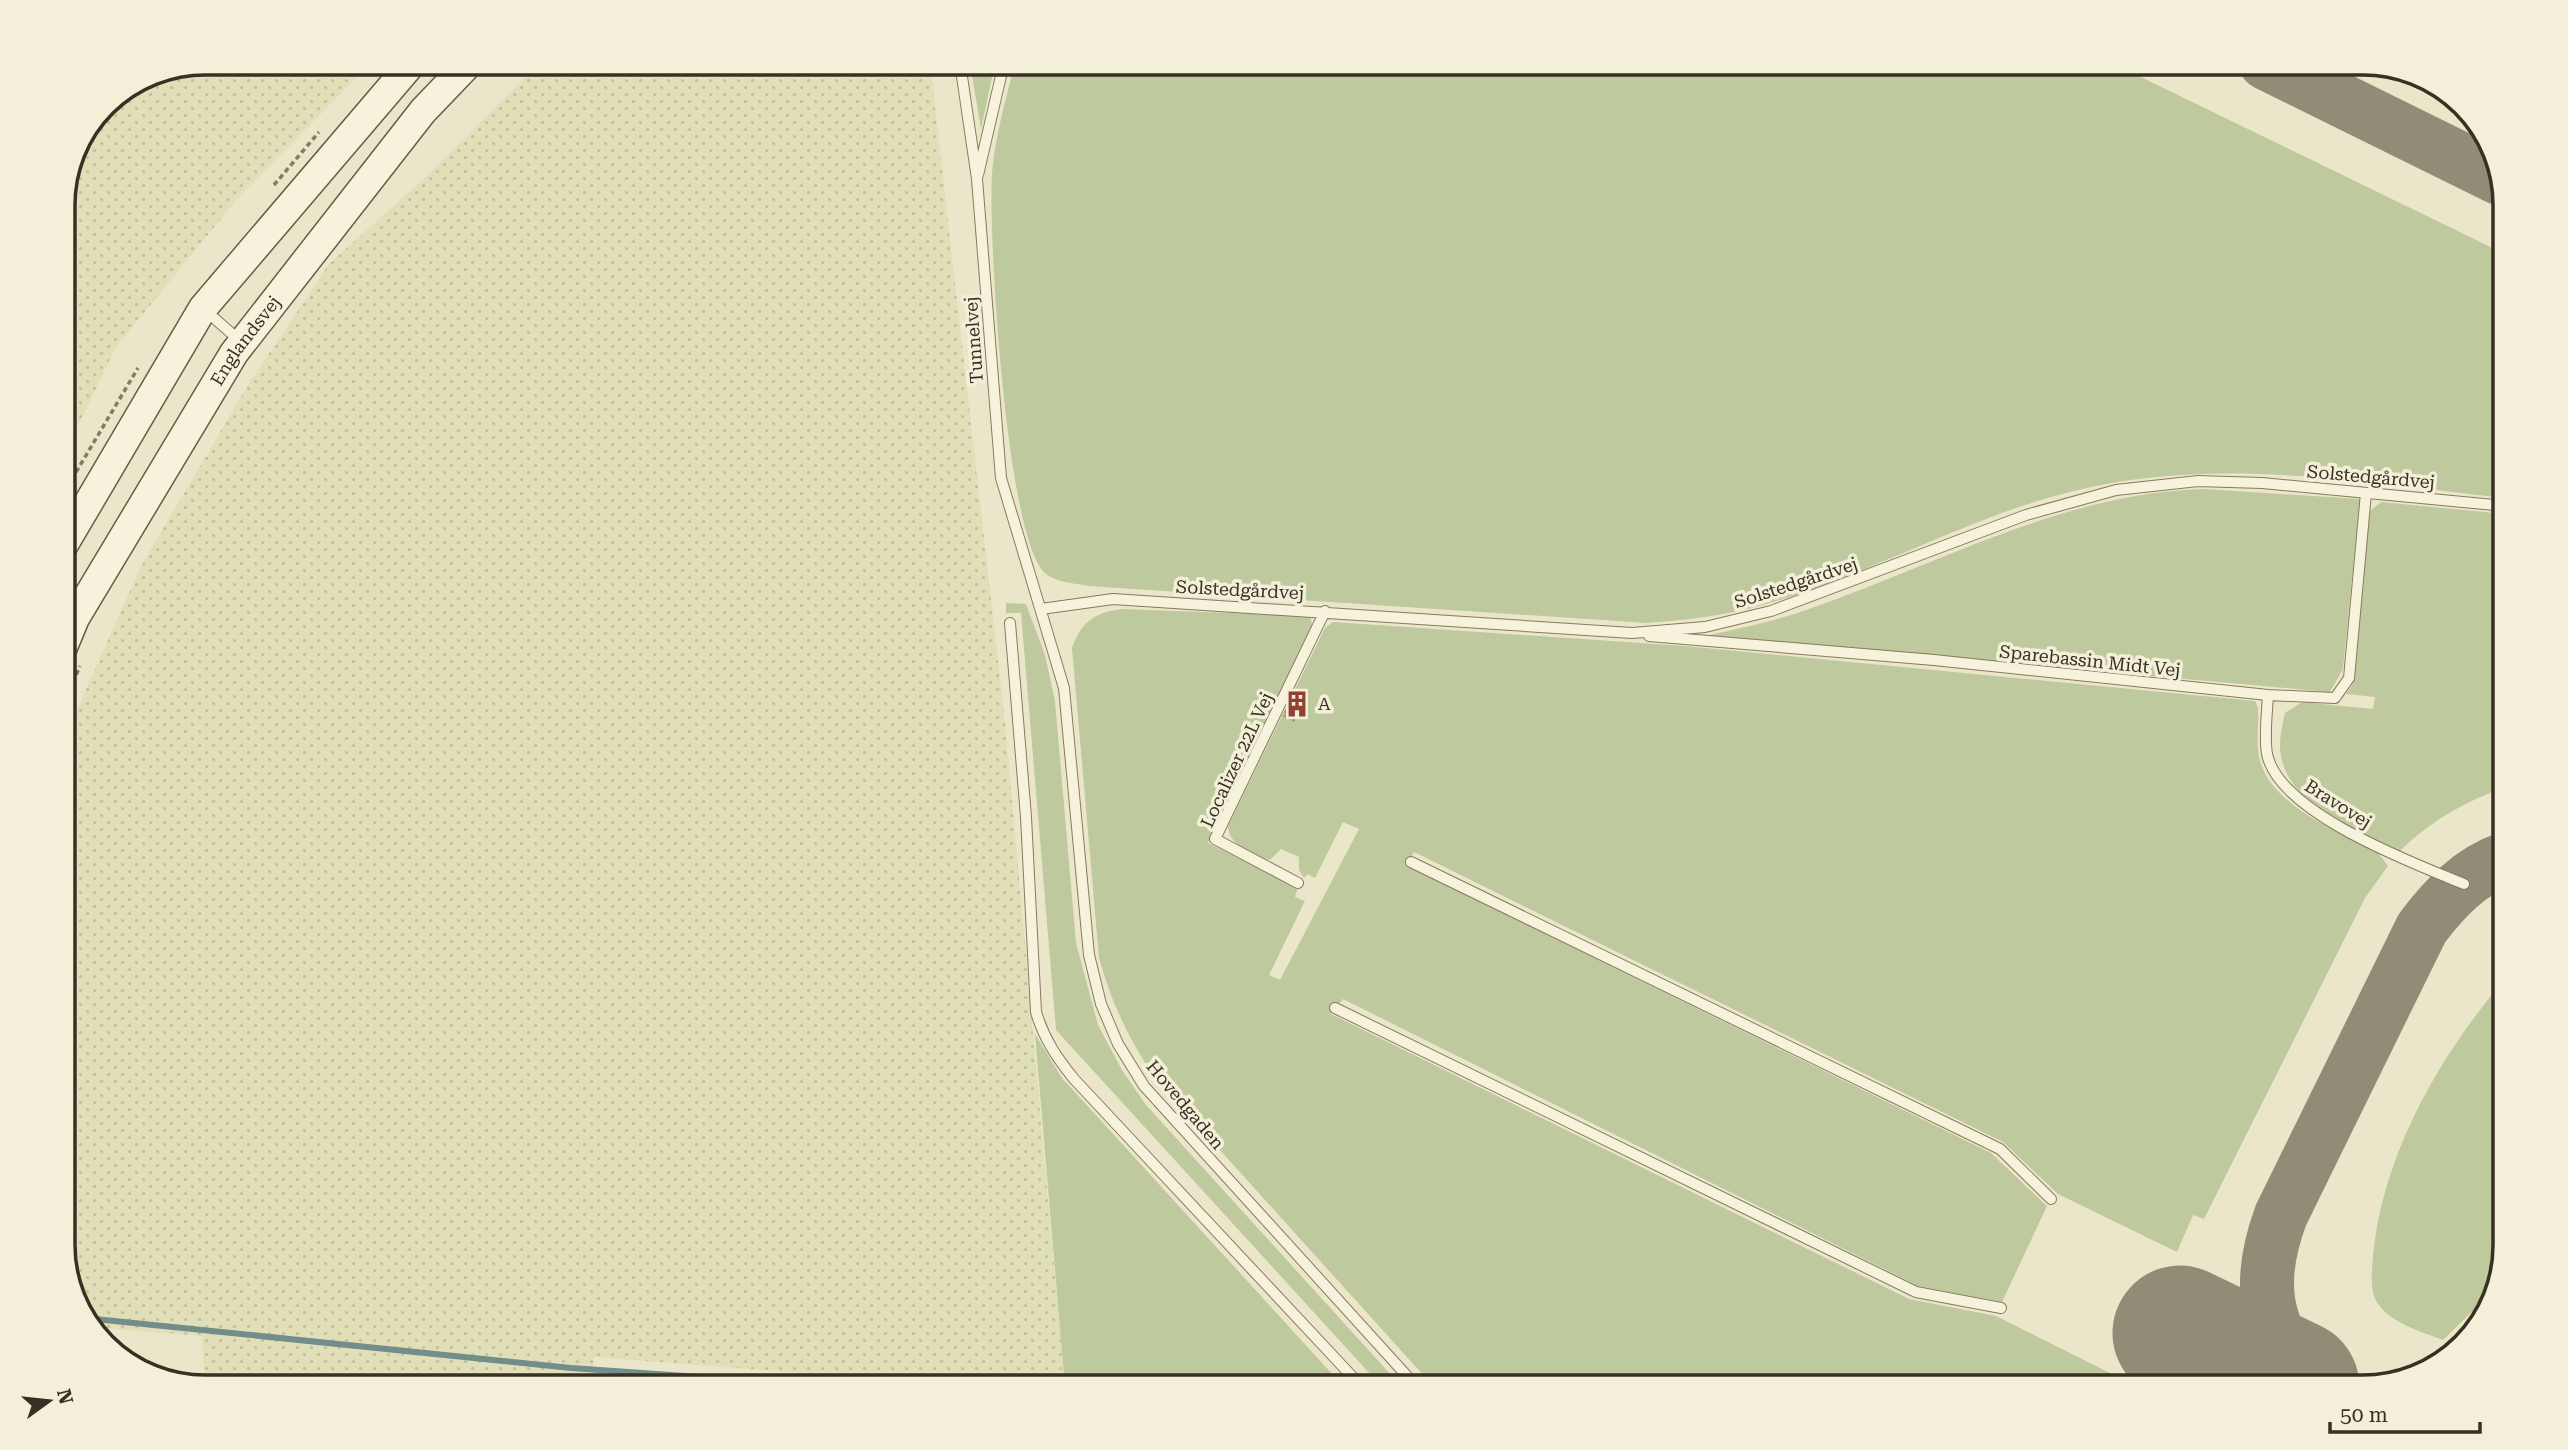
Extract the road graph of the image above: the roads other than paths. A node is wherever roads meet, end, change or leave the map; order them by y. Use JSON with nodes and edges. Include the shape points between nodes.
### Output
{"nodes":[{"id":1,"x":402,"y":75,"type":"edge"},
{"id":2,"x":458,"y":75,"type":"edge"},
{"id":3,"x":962,"y":75,"type":"edge"},
{"id":4,"x":1001,"y":75,"type":"edge"},
{"id":5,"x":977,"y":179,"type":"junction"},
{"id":6,"x":203,"y":308,"type":"junction"},
{"id":7,"x":242,"y":342,"type":"junction"},
{"id":8,"x":2366,"y":493,"type":"junction"},
{"id":9,"x":2492,"y":505,"type":"edge"},
{"id":10,"x":76,"y":524,"type":"edge"},
{"id":11,"x":1041,"y":609,"type":"junction"},
{"id":12,"x":1325,"y":611,"type":"junction"},
{"id":13,"x":76,"y":616,"type":"edge"},
{"id":14,"x":1010,"y":623,"type":"dead end"},
{"id":15,"x":1632,"y":633,"type":"junction"},
{"id":16,"x":2268,"y":695,"type":"junction"},
{"id":17,"x":1411,"y":862,"type":"dead end"},
{"id":18,"x":1298,"y":883,"type":"dead end"},
{"id":19,"x":2464,"y":884,"type":"dead end"},
{"id":20,"x":1335,"y":1008,"type":"dead end"},
{"id":21,"x":2050,"y":1199,"type":"dead end"},
{"id":22,"x":2001,"y":1308,"type":"dead end"},
{"id":23,"x":1351,"y":1375,"type":"edge"},
{"id":24,"x":1406,"y":1375,"type":"edge"}],
"edges":[{"from":1,"to":6,"type":"main road"},
{"from":2,"to":7,"type":"main road","name":"Englandsvej","via":[[423,111]]},
{"from":3,"to":5,"type":"lane","name":"Tunnelvej"},
{"from":4,"to":5,"type":"lane"},
{"from":5,"to":11,"type":"lane","name":"Tunnelvej","via":[[1001,478]]},
{"from":6,"to":7,"type":"lane"},
{"from":6,"to":10,"type":"main road"},
{"from":7,"to":13,"type":"main road","name":"Englandsvej"},
{"from":8,"to":9,"type":"lane","name":"Solstedgårdvej"},
{"from":8,"to":15,"type":"lane","name":"Solstedgårdvej","via":[[2197,481],[2116,490],[2026,515],[1771,611],[1705,627]]},
{"from":8,"to":16,"type":"lane","name":"Sparebassin Midt Vej","via":[[2349,678],[2334,698]]},
{"from":11,"to":12,"type":"lane","name":"Solstedgårdvej","via":[[1113,598]]},
{"from":11,"to":24,"type":"lane","name":"Hovedgaden","via":[[1064,688],[1089,955],[1101,1004],[1118,1044],[1144,1086]]},
{"from":12,"to":15,"type":"lane","name":"Solstedgårdvej"},
{"from":12,"to":18,"type":"lane","name":"Localizer 22L Vej","via":[[1215,839]]},
{"from":14,"to":23,"type":"lane","via":[[1036,1012],[1041,1030],[1074,1079]]},
{"from":15,"to":16,"type":"lane","name":"Sparebassin Midt Vej"},
{"from":16,"to":19,"type":"lane","name":"Bravovej","via":[[2267,756],[2295,799],[2395,856]]},
{"from":17,"to":21,"type":"lane","via":[[2000,1149]]},
{"from":20,"to":22,"type":"lane","via":[[1916,1292]]}]}
